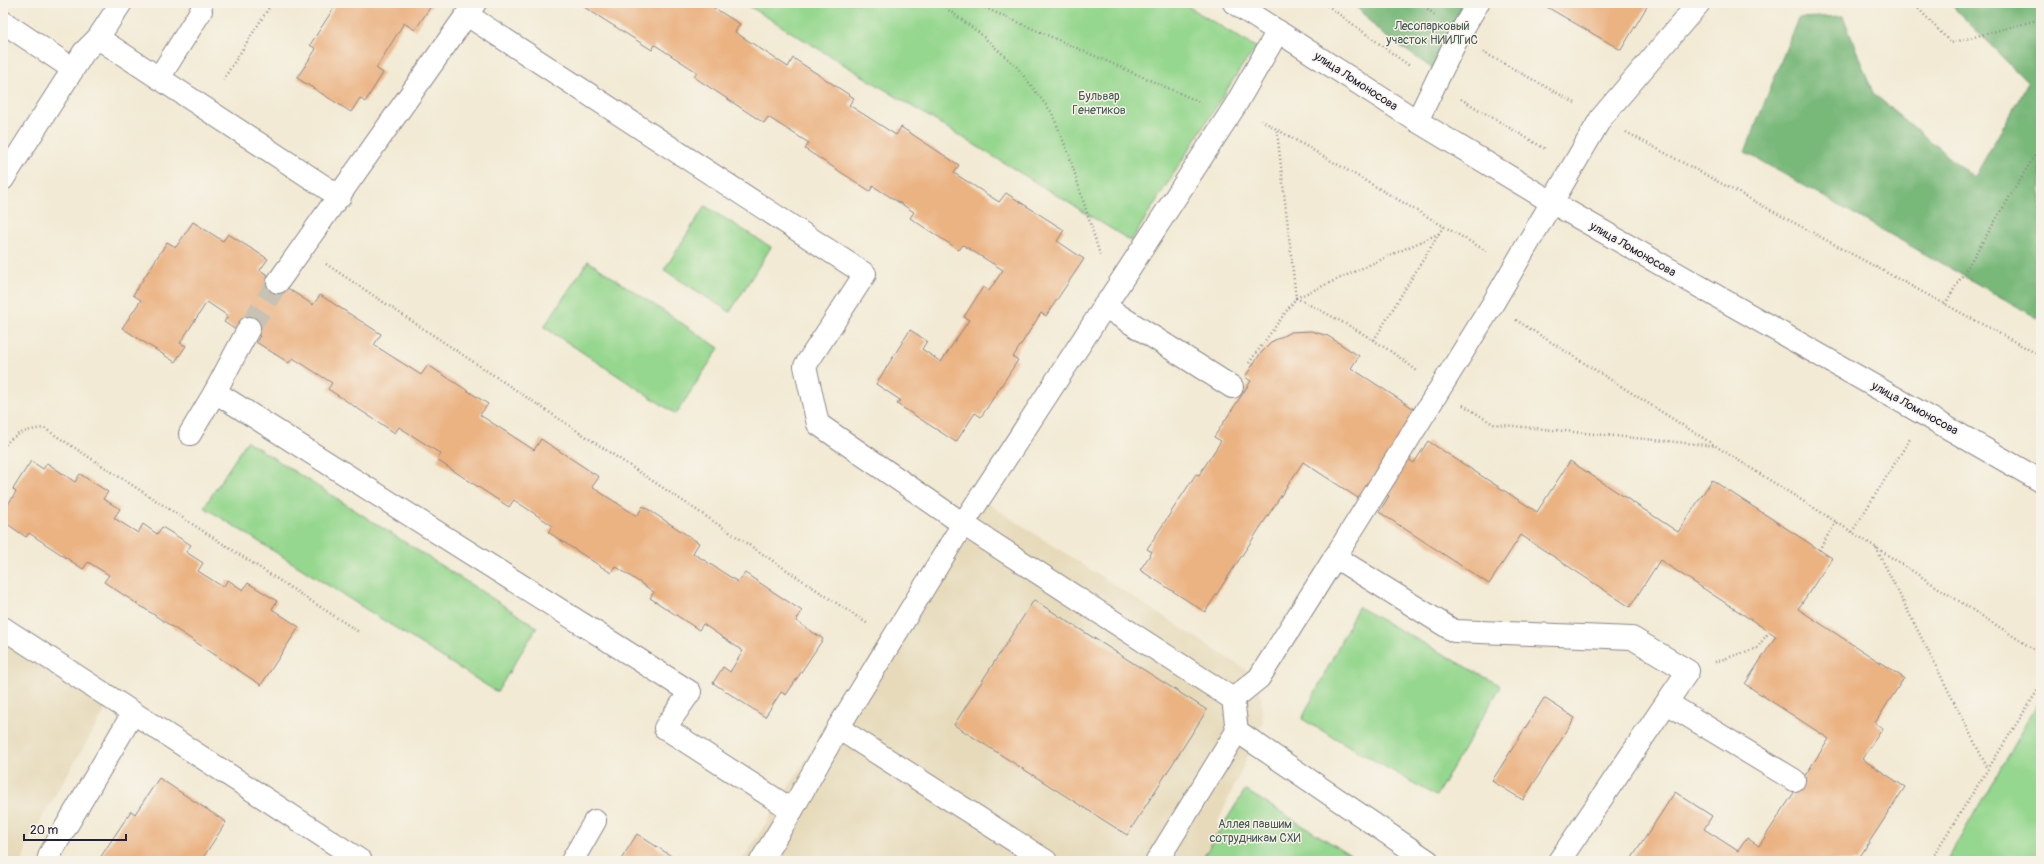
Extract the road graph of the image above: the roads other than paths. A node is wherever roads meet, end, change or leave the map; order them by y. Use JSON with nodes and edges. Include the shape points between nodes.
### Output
{"nodes":[{"id":1,"x":121,"y":3,"type":"edge"},
{"id":2,"x":1234,"y":3,"type":"edge"},
{"id":3,"x":1478,"y":3,"type":"edge"},
{"id":4,"x":1698,"y":3,"type":"edge"},
{"id":5,"x":471,"y":9,"type":"edge"},
{"id":6,"x":201,"y":11,"type":"dead end"},
{"id":7,"x":3,"y":22,"type":"edge"},
{"id":8,"x":1278,"y":31,"type":"junction"},
{"id":9,"x":98,"y":38,"type":"junction"},
{"id":10,"x":73,"y":69,"type":"junction"},
{"id":11,"x":159,"y":78,"type":"junction"},
{"id":12,"x":1417,"y":120,"type":"junction"},
{"id":13,"x":3,"y":179,"type":"edge"},
{"id":14,"x":340,"y":197,"type":"junction"},
{"id":15,"x":1553,"y":203,"type":"junction"},
{"id":16,"x":278,"y":282,"type":"tunnel mouth"},
{"id":17,"x":1104,"y":306,"type":"junction"},
{"id":18,"x":249,"y":328,"type":"tunnel mouth"},
{"id":19,"x":1232,"y":387,"type":"road end"},
{"id":20,"x":215,"y":392,"type":"junction"},
{"id":21,"x":190,"y":434,"type":"dead end"},
{"id":22,"x":2039,"y":478,"type":"edge"},
{"id":23,"x":964,"y":524,"type":"junction"},
{"id":24,"x":1335,"y":557,"type":"junction"},
{"id":25,"x":3,"y":628,"type":"edge"},
{"id":26,"x":1233,"y":699,"type":"junction"},
{"id":27,"x":1667,"y":703,"type":"junction"},
{"id":28,"x":133,"y":713,"type":"junction"},
{"id":29,"x":838,"y":728,"type":"junction"},
{"id":30,"x":1237,"y":731,"type":"junction"},
{"id":31,"x":1794,"y":780,"type":"dead end"},
{"id":32,"x":792,"y":810,"type":"junction"},
{"id":33,"x":595,"y":822,"type":"dead end"},
{"id":34,"x":48,"y":861,"type":"edge"},
{"id":35,"x":361,"y":861,"type":"edge"},
{"id":36,"x":572,"y":861,"type":"edge"},
{"id":37,"x":761,"y":861,"type":"edge"},
{"id":38,"x":1046,"y":861,"type":"edge"},
{"id":39,"x":1157,"y":861,"type":"edge"},
{"id":40,"x":1428,"y":861,"type":"edge"},
{"id":41,"x":1559,"y":861,"type":"edge"}],
"edges":[{"from":1,"to":9,"type":"main road"},
{"from":2,"to":8,"type":"main road","name":"улица Ломоносова"},
{"from":3,"to":12,"type":"main road","via":[[1458,37]]},
{"from":4,"to":15,"type":"main road","via":[[1601,118]]},
{"from":5,"to":14,"type":"main road"},
{"from":5,"to":23,"type":"main road","via":[[865,274],[805,366],[818,424]]},
{"from":6,"to":11,"type":"main road"},
{"from":7,"to":10,"type":"main road"},
{"from":8,"to":12,"type":"main road","name":"улица Ломоносова"},
{"from":8,"to":17,"type":"main road","via":[[1235,106]]},
{"from":9,"to":10,"type":"main road","via":[[84,52]]},
{"from":9,"to":11,"type":"main road"},
{"from":10,"to":13,"type":"main road"},
{"from":11,"to":14,"type":"main road"},
{"from":12,"to":15,"type":"main road","name":"улица Ломоносова"},
{"from":14,"to":16,"type":"main road"},
{"from":15,"to":22,"type":"main road","name":"улица Ломоносова"},
{"from":15,"to":24,"type":"main road"},
{"from":17,"to":19,"type":"main road"},
{"from":17,"to":23,"type":"main road"},
{"from":18,"to":20,"type":"main road"},
{"from":20,"to":21,"type":"main road"},
{"from":20,"to":32,"type":"main road","via":[[690,692],[665,728]]},
{"from":23,"to":26,"type":"main road"},
{"from":23,"to":29,"type":"main road"},
{"from":24,"to":26,"type":"main road","via":[[1258,678]]},
{"from":24,"to":27,"type":"main road","via":[[1454,631],[1632,638],[1688,671]]},
{"from":25,"to":28,"type":"main road"},
{"from":26,"to":30,"type":"main road"},
{"from":27,"to":31,"type":"main road"},
{"from":27,"to":41,"type":"main road"},
{"from":28,"to":34,"type":"main road"},
{"from":28,"to":35,"type":"main road"},
{"from":29,"to":32,"type":"main road"},
{"from":29,"to":38,"type":"main road"},
{"from":30,"to":39,"type":"main road"},
{"from":30,"to":40,"type":"main road"},
{"from":32,"to":37,"type":"main road"},
{"from":33,"to":36,"type":"main road"}]}
